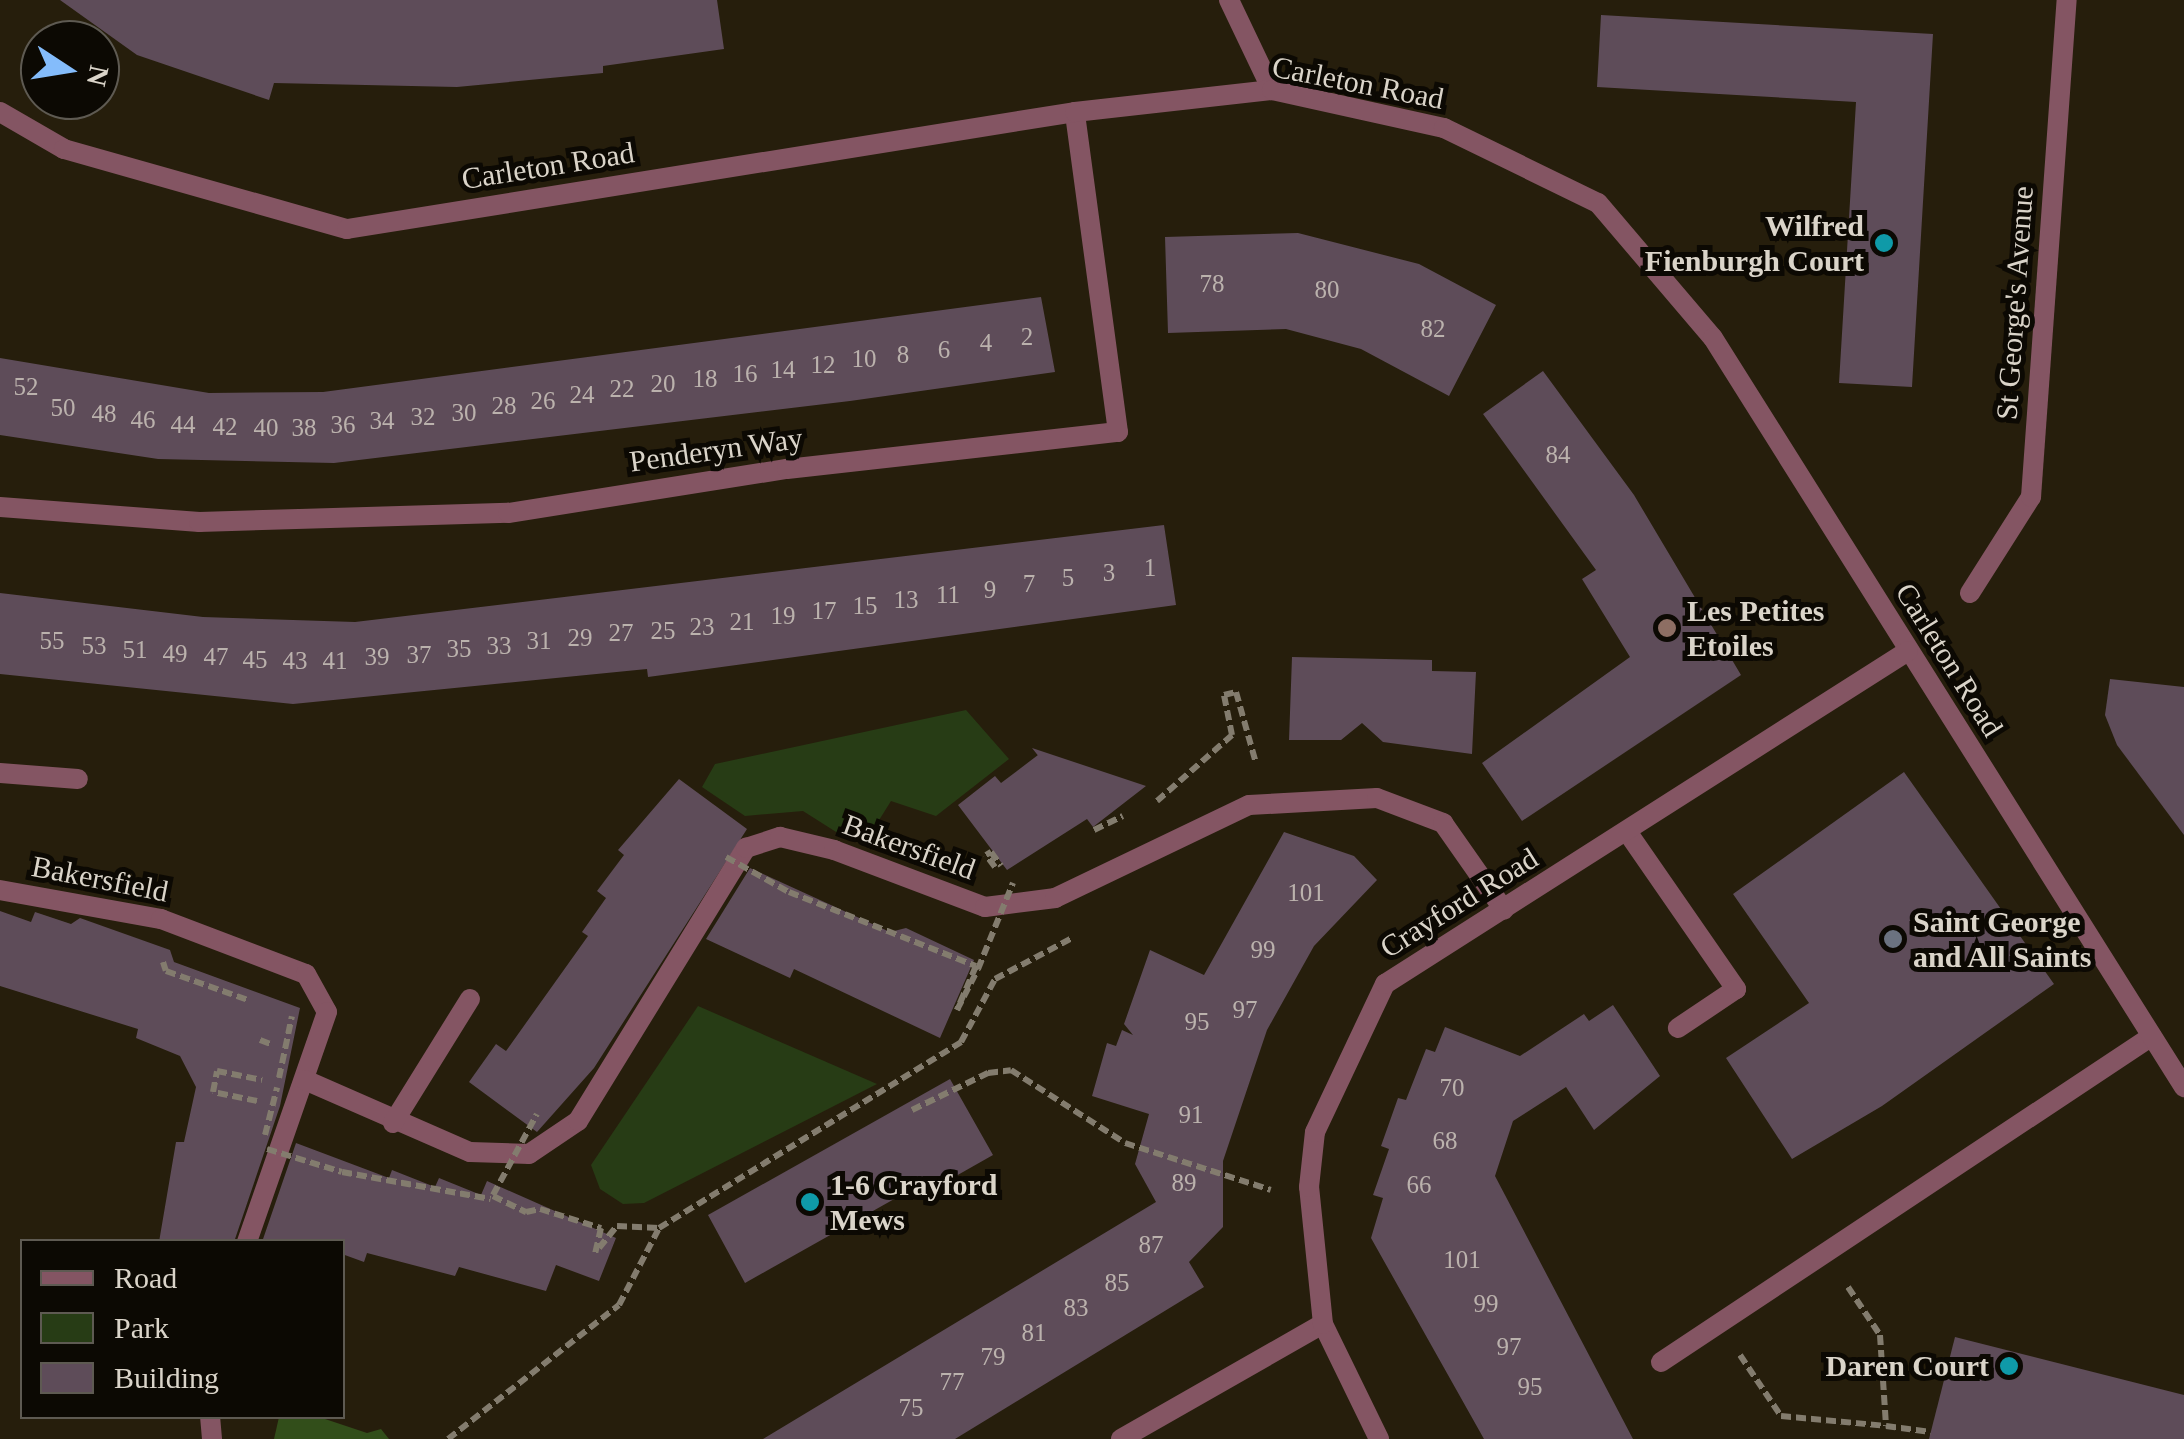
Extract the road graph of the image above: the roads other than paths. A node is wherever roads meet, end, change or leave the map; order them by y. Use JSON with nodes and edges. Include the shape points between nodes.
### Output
{"nodes":[{"id":1,"x":1229,"y":0,"type":"edge"},
{"id":2,"x":2067,"y":0,"type":"edge"},
{"id":3,"x":1272,"y":90,"type":"junction"},
{"id":4,"x":0,"y":112,"type":"edge"},
{"id":5,"x":1075,"y":112,"type":"junction"},
{"id":6,"x":0,"y":507,"type":"edge"},
{"id":7,"x":1970,"y":593,"type":"dead end"},
{"id":8,"x":1908,"y":651,"type":"junction"},
{"id":9,"x":0,"y":773,"type":"edge"},
{"id":10,"x":78,"y":778,"type":"dead end"},
{"id":11,"x":1628,"y":834,"type":"junction"},
{"id":12,"x":0,"y":890,"type":"edge"},
{"id":13,"x":1504,"y":910,"type":"junction"},
{"id":14,"x":470,"y":999,"type":"dead end"},
{"id":15,"x":1678,"y":1028,"type":"dead end"},
{"id":16,"x":2152,"y":1036,"type":"junction"},
{"id":17,"x":305,"y":1080,"type":"junction"},
{"id":18,"x":2184,"y":1086,"type":"edge"},
{"id":19,"x":393,"y":1122,"type":"junction"},
{"id":20,"x":248,"y":1239,"type":"edge"},
{"id":21,"x":1322,"y":1324,"type":"junction"},
{"id":22,"x":1661,"y":1362,"type":"dead end"},
{"id":23,"x":1121,"y":1439,"type":"edge"},
{"id":24,"x":1379,"y":1439,"type":"edge"}],
"edges":[{"from":1,"to":3,"type":"street"},
{"from":2,"to":7,"type":"street","name":"St George's Avenue","via":[[2031,496]]},
{"from":3,"to":5,"type":"street","name":"Carleton Road"},
{"from":3,"to":8,"type":"street","name":"Carleton Road","via":[[1444,128],[1598,203],[1713,338]]},
{"from":4,"to":5,"type":"street","name":"Carleton Road","via":[[64,149],[347,229]]},
{"from":5,"to":6,"type":"street","name":"Penderyn Way","via":[[1118,432],[786,468],[508,513],[199,522]]},
{"from":8,"to":11,"type":"street","name":"Crayford Road"},
{"from":8,"to":16,"type":"street","name":"Carleton Road"},
{"from":9,"to":10,"type":"street"},
{"from":11,"to":13,"type":"street","name":"Crayford Road"},
{"from":11,"to":15,"type":"street","via":[[1736,988]]},
{"from":12,"to":17,"type":"street","name":"Bakersfield","via":[[161,919],[306,974],[327,1012]]},
{"from":13,"to":19,"type":"street","name":"Bakersfield","via":[[1443,823],[1376,798],[1249,805],[1055,898],[985,907],[834,850],[780,837],[746,848],[578,1121],[529,1154],[470,1152]]},
{"from":13,"to":21,"type":"street","name":"Crayford Road","via":[[1385,984],[1316,1132],[1310,1194]]},
{"from":14,"to":19,"type":"street"},
{"from":16,"to":18,"type":"street","name":"Carleton Road"},
{"from":16,"to":22,"type":"street"},
{"from":17,"to":19,"type":"street","name":"Bakersfield"},
{"from":17,"to":20,"type":"street","name":"Bakersfield"},
{"from":21,"to":23,"type":"street"},
{"from":21,"to":24,"type":"street"}]}
